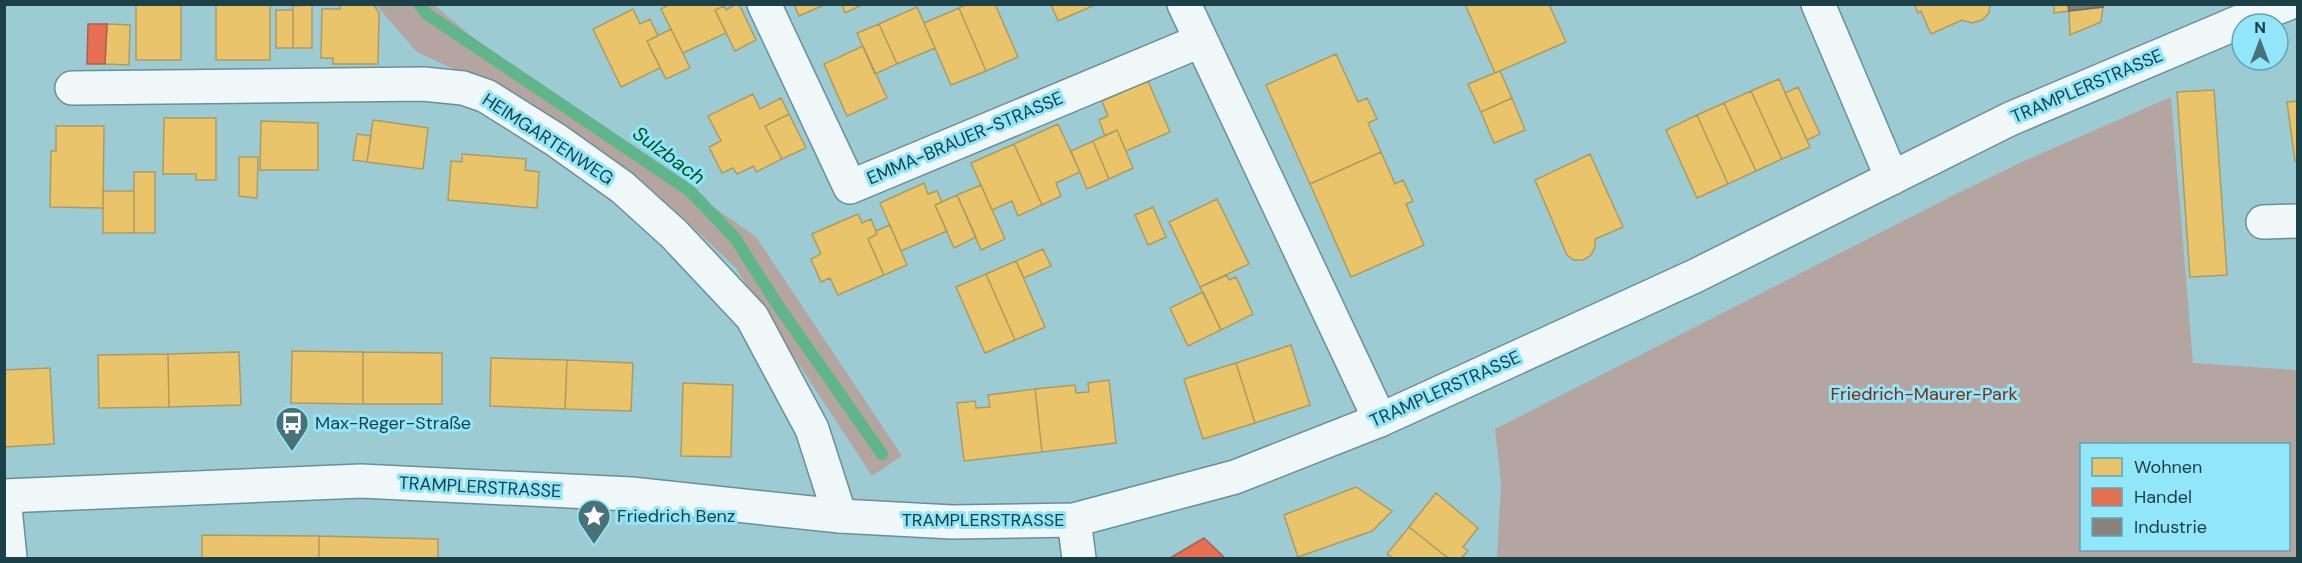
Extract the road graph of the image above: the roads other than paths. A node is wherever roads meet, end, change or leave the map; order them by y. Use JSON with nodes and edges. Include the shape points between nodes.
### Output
{"nodes":[{"id":1,"x":764,"y":4,"type":"edge"},
{"id":2,"x":1184,"y":4,"type":"edge"},
{"id":3,"x":1818,"y":4,"type":"edge"},
{"id":4,"x":2287,"y":4,"type":"edge"},
{"id":5,"x":1200,"y":41,"type":"junction"},
{"id":6,"x":72,"y":88,"type":"dead end"},
{"id":7,"x":1892,"y":178,"type":"junction"},
{"id":8,"x":2298,"y":220,"type":"edge"},
{"id":9,"x":2263,"y":222,"type":"dead end"},
{"id":10,"x":1380,"y":420,"type":"junction"},
{"id":11,"x":4,"y":497,"type":"edge"},
{"id":12,"x":840,"y":516,"type":"junction"},
{"id":13,"x":1074,"y":520,"type":"junction"},
{"id":14,"x":10,"y":558,"type":"edge"},
{"id":15,"x":1079,"y":558,"type":"edge"}],
"edges":[{"from":1,"to":5,"type":"street","name":"EMMA-BRAUER-STRASSE","via":[[850,187]]},
{"from":2,"to":5,"type":"street"},
{"from":3,"to":7,"type":"street"},
{"from":4,"to":7,"type":"street","name":"TRAMPLERSTRASSE","via":[[2010,119]]},
{"from":5,"to":10,"type":"street"},
{"from":6,"to":12,"type":"street","name":"HEIMGARTENWEG","via":[[423,84],[463,88],[486,96],[622,187],[674,234],[752,317],[812,429]]},
{"from":7,"to":10,"type":"street","name":"TRAMPLERSTRASSE","via":[[1695,276]]},
{"from":8,"to":9,"type":"street"},
{"from":10,"to":13,"type":"street","name":"TRAMPLERSTRASSE","via":[[1235,477]]},
{"from":11,"to":12,"type":"street","name":"TRAMPLERSTRASSE","via":[[361,481],[631,494]]},
{"from":11,"to":14,"type":"street"},
{"from":12,"to":13,"type":"street","name":"TRAMPLERSTRASSE","via":[[952,522]]},
{"from":13,"to":15,"type":"street"}]}
